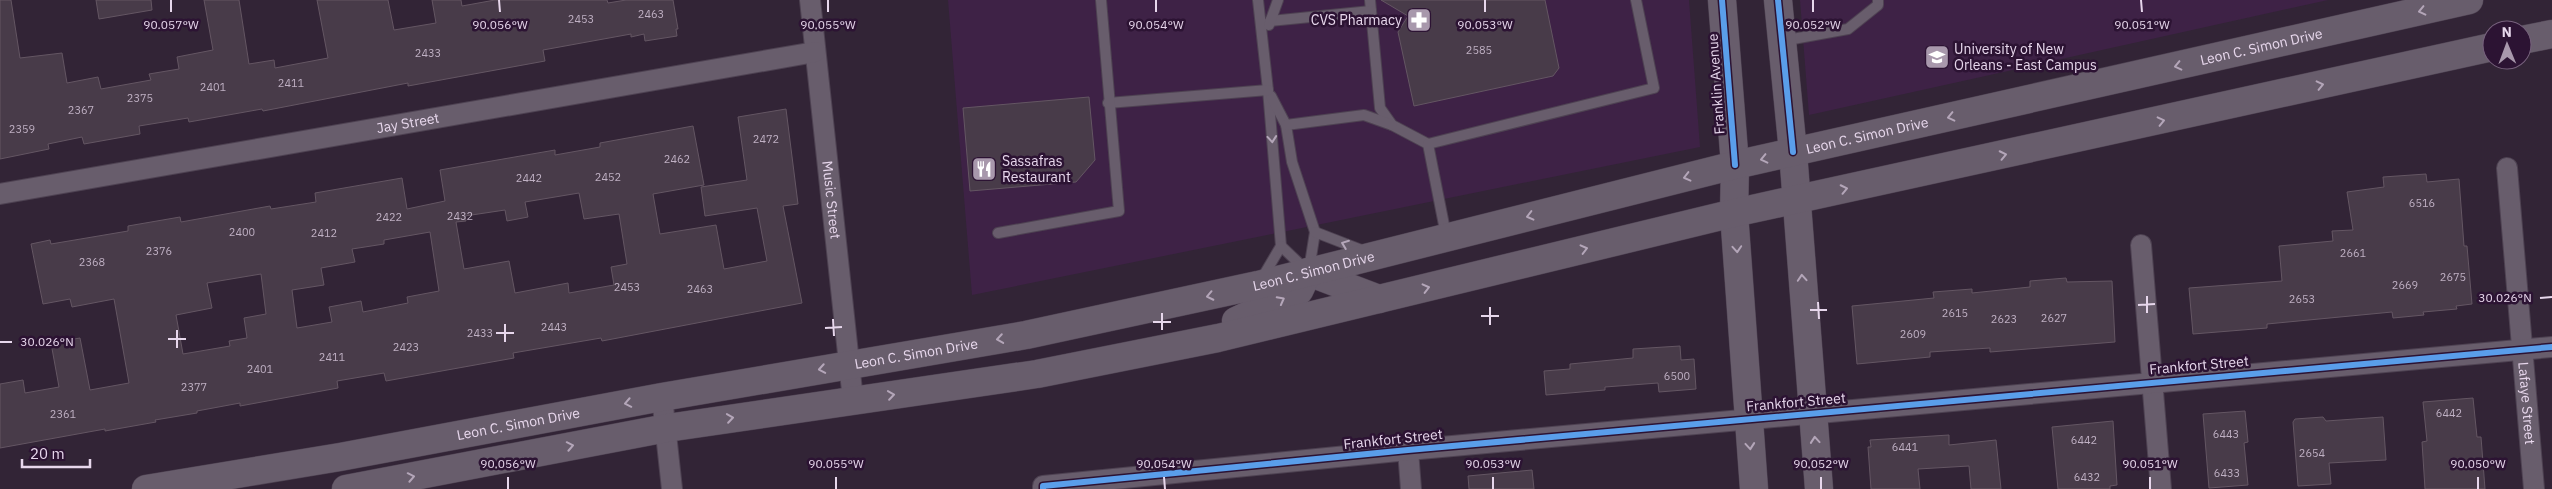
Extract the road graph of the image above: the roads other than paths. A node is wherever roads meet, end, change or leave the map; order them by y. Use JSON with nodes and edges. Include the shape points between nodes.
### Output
{"nodes":[{"id":1,"x":810,"y":0,"type":"edge"},
{"id":2,"x":1101,"y":0,"type":"edge"},
{"id":3,"x":1258,"y":0,"type":"edge"},
{"id":4,"x":1278,"y":0,"type":"edge"},
{"id":5,"x":1370,"y":0,"type":"edge"},
{"id":6,"x":1636,"y":0,"type":"edge"},
{"id":7,"x":1722,"y":0,"type":"edge"},
{"id":8,"x":1778,"y":0,"type":"edge"},
{"id":9,"x":1878,"y":0,"type":"edge"},
{"id":10,"x":2469,"y":0,"type":"edge"},
{"id":11,"x":1371,"y":11,"type":"junction"},
{"id":12,"x":1270,"y":21,"type":"junction"},
{"id":13,"x":2552,"y":34,"type":"edge"},
{"id":14,"x":2532,"y":38,"type":"edge"},
{"id":15,"x":1781,"y":41,"type":"junction"},
{"id":16,"x":1263,"y":43,"type":"junction"},
{"id":17,"x":2482,"y":49,"type":"edge"},
{"id":18,"x":814,"y":52,"type":"junction"},
{"id":19,"x":1268,"y":90,"type":"junction"},
{"id":20,"x":1108,"y":103,"type":"junction"},
{"id":21,"x":1286,"y":125,"type":"junction"},
{"id":22,"x":1392,"y":125,"type":"junction"},
{"id":23,"x":1428,"y":144,"type":"junction"},
{"id":24,"x":1793,"y":152,"type":"junction"},
{"id":25,"x":1735,"y":165,"type":"junction"},
{"id":26,"x":2507,"y":168,"type":"dead end"},
{"id":27,"x":0,"y":194,"type":"edge"},
{"id":28,"x":1796,"y":200,"type":"junction"},
{"id":29,"x":1734,"y":213,"type":"junction"},
{"id":30,"x":1315,"y":232,"type":"junction"},
{"id":31,"x":998,"y":233,"type":"dead end"},
{"id":32,"x":1447,"y":236,"type":"junction"},
{"id":33,"x":2141,"y":245,"type":"dead end"},
{"id":34,"x":1281,"y":246,"type":"junction"},
{"id":35,"x":1374,"y":255,"type":"junction"},
{"id":36,"x":1308,"y":272,"type":"junction"},
{"id":37,"x":1258,"y":285,"type":"junction"},
{"id":38,"x":1379,"y":299,"type":"junction"},
{"id":39,"x":1026,"y":335,"type":"junction"},
{"id":40,"x":1172,"y":347,"type":"junction"},
{"id":41,"x":2552,"y":348,"type":"edge"},
{"id":42,"x":2522,"y":350,"type":"junction"},
{"id":43,"x":850,"y":364,"type":"junction"},
{"id":44,"x":1037,"y":374,"type":"junction"},
{"id":45,"x":2152,"y":382,"type":"junction"},
{"id":46,"x":662,"y":397,"type":"junction"},
{"id":47,"x":854,"y":400,"type":"junction"},
{"id":48,"x":1812,"y":413,"type":"junction"},
{"id":49,"x":1748,"y":419,"type":"junction"},
{"id":50,"x":667,"y":428,"type":"junction"},
{"id":51,"x":1408,"y":450,"type":"junction"},
{"id":52,"x":340,"y":457,"type":"junction"},
{"id":53,"x":246,"y":480,"type":"edge"},
{"id":54,"x":1043,"y":488,"type":"edge"},
{"id":55,"x":146,"y":489,"type":"edge"},
{"id":56,"x":344,"y":489,"type":"edge"},
{"id":57,"x":672,"y":489,"type":"edge"},
{"id":58,"x":1411,"y":489,"type":"edge"},
{"id":59,"x":1754,"y":489,"type":"edge"},
{"id":60,"x":1819,"y":489,"type":"edge"},
{"id":61,"x":2161,"y":489,"type":"edge"},
{"id":62,"x":2534,"y":489,"type":"edge"}],
"edges":[{"from":1,"to":18,"type":"street","name":"Music Street"},
{"from":2,"to":20,"type":"lane"},
{"from":3,"to":16,"type":"lane"},
{"from":4,"to":12,"type":"lane"},
{"from":5,"to":11,"type":"lane"},
{"from":6,"to":23,"type":"lane","via":[[1654,88]]},
{"from":7,"to":25,"type":"main road","name":"Franklin Avenue"},
{"from":8,"to":15,"type":"main road"},
{"from":9,"to":15,"type":"lane","via":[[1878,5],[1848,29]]},
{"from":10,"to":24,"type":"main road","name":"Leon C. Simon Drive","one_way":true},
{"from":11,"to":12,"type":"lane"},
{"from":11,"to":22,"type":"lane","via":[[1380,108]]},
{"from":12,"to":16,"type":"lane"},
{"from":13,"to":14,"type":"main road"},
{"from":15,"to":24,"type":"main road"},
{"from":16,"to":19,"type":"lane"},
{"from":28,"to":17,"type":"main road","one_way":true},
{"from":18,"to":27,"type":"street","name":"Jay Street"},
{"from":18,"to":43,"type":"street","name":"Music Street"},
{"from":19,"to":20,"type":"lane"},
{"from":19,"to":21,"type":"lane"},
{"from":19,"to":34,"type":"lane","one_way":true},
{"from":20,"to":31,"type":"lane","via":[[1119,212]]},
{"from":21,"to":22,"type":"lane","via":[[1364,115]]},
{"from":21,"to":30,"type":"lane","via":[[1292,162]]},
{"from":22,"to":23,"type":"lane"},
{"from":23,"to":32,"type":"lane"},
{"from":24,"to":25,"type":"main road","name":"Leon C. Simon Drive","one_way":true},
{"from":24,"to":28,"type":"main road"},
{"from":25,"to":29,"type":"main road","name":"Franklin Avenue"},
{"from":25,"to":32,"type":"main road","name":"Leon C. Simon Drive","one_way":true},
{"from":26,"to":42,"type":"street","name":"Lafaye Street"},
{"from":28,"to":29,"type":"main road"},
{"from":48,"to":28,"type":"main road","one_way":true},
{"from":38,"to":29,"type":"main road","one_way":true},
{"from":29,"to":49,"type":"main road","name":"Franklin Avenue","one_way":true},
{"from":35,"to":30,"type":"lane","one_way":true},
{"from":30,"to":36,"type":"lane"},
{"from":32,"to":35,"type":"main road","name":"Leon C. Simon Drive"},
{"from":33,"to":45,"type":"street"},
{"from":34,"to":36,"type":"lane"},
{"from":34,"to":37,"type":"lane"},
{"from":35,"to":36,"type":"main road","name":"Leon C. Simon Drive"},
{"from":36,"to":37,"type":"main road","name":"Leon C. Simon Drive"},
{"from":36,"to":38,"type":"main road"},
{"from":40,"to":36,"type":"main road","one_way":true,"via":[[1259,312],[1299,291]]},
{"from":37,"to":39,"type":"main road","name":"Leon C. Simon Drive","one_way":true},
{"from":38,"to":40,"type":"main road"},
{"from":39,"to":43,"type":"main road","name":"Leon C. Simon Drive","one_way":true},
{"from":39,"to":44,"type":"main road"},
{"from":40,"to":44,"type":"main road"},
{"from":41,"to":42,"type":"street","name":"Frankfort Street"},
{"from":42,"to":45,"type":"street","name":"Frankfort Street"},
{"from":42,"to":62,"type":"street","name":"Lafaye Street"},
{"from":43,"to":46,"type":"main road","name":"Leon C. Simon Drive","one_way":true},
{"from":43,"to":47,"type":"street","name":"Music Street"},
{"from":47,"to":44,"type":"main road","one_way":true},
{"from":45,"to":48,"type":"street","name":"Frankfort Street"},
{"from":45,"to":61,"type":"street"},
{"from":46,"to":50,"type":"street"},
{"from":46,"to":52,"type":"main road","name":"Leon C. Simon Drive","one_way":true},
{"from":50,"to":47,"type":"main road","one_way":true},
{"from":48,"to":49,"type":"street","name":"Frankfort Street"},
{"from":60,"to":48,"type":"main road","one_way":true},
{"from":49,"to":51,"type":"street","name":"Frankfort Street"},
{"from":49,"to":59,"type":"main road","name":"Franklin Avenue","one_way":true},
{"from":56,"to":50,"type":"main road","one_way":true},
{"from":50,"to":57,"type":"street"},
{"from":51,"to":54,"type":"street","name":"Frankfort Street"},
{"from":51,"to":58,"type":"street"},
{"from":52,"to":53,"type":"main road","name":"Leon C. Simon Drive"},
{"from":52,"to":56,"type":"street"},
{"from":53,"to":55,"type":"main road","name":"Leon C. Simon Drive"}]}
